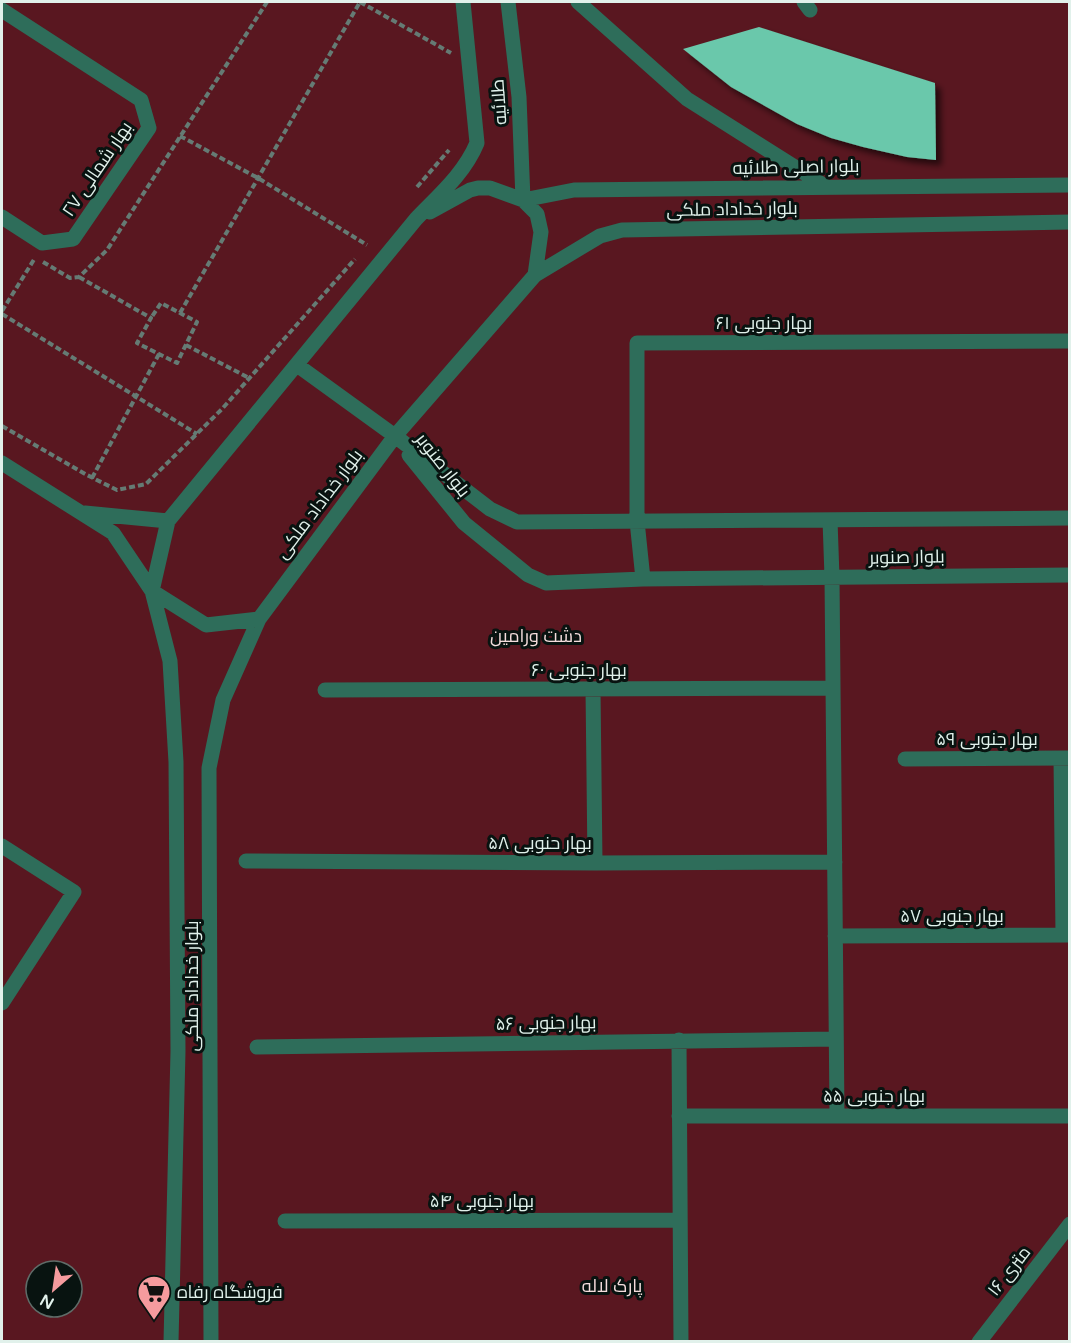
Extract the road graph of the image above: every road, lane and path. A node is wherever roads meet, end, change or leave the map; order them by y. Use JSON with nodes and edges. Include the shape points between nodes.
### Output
{"nodes":[{"id":1,"x":360,"y":2,"type":"edge"},
{"id":2,"x":463,"y":2,"type":"edge"},
{"id":3,"x":508,"y":2,"type":"edge"},
{"id":4,"x":578,"y":2,"type":"edge"},
{"id":5,"x":2,"y":10,"type":"edge"},
{"id":6,"x":461,"y":59,"type":"dead end"},
{"id":7,"x":180,"y":136,"type":"dead end"},
{"id":8,"x":477,"y":143,"type":"joint"},
{"id":9,"x":452,"y":146,"type":"dead end"},
{"id":10,"x":258,"y":178,"type":"junction"},
{"id":11,"x":1070,"y":184,"type":"edge"},
{"id":12,"x":825,"y":186,"type":"junction"},
{"id":13,"x":414,"y":191,"type":"dead end"},
{"id":14,"x":523,"y":200,"type":"junction"},
{"id":15,"x":2,"y":217,"type":"edge"},
{"id":16,"x":416,"y":219,"type":"junction"},
{"id":17,"x":1070,"y":222,"type":"edge"},
{"id":18,"x":375,"y":236,"type":"dead end"},
{"id":19,"x":367,"y":245,"type":"junction"},
{"id":20,"x":36,"y":257,"type":"dead end"},
{"id":21,"x":535,"y":275,"type":"junction"},
{"id":22,"x":79,"y":277,"type":"dead end"},
{"id":23,"x":2,"y":313,"type":"edge"},
{"id":24,"x":180,"y":313,"type":"junction"},
{"id":25,"x":151,"y":318,"type":"junction"},
{"id":26,"x":1070,"y":341,"type":"edge"},
{"id":27,"x":186,"y":345,"type":"junction"},
{"id":28,"x":159,"y":354,"type":"junction"},
{"id":29,"x":297,"y":365,"type":"junction"},
{"id":30,"x":249,"y":378,"type":"junction"},
{"id":31,"x":137,"y":396,"type":"junction"},
{"id":32,"x":2,"y":426,"type":"edge"},
{"id":33,"x":197,"y":434,"type":"junction"},
{"id":34,"x":395,"y":436,"type":"junction"},
{"id":35,"x":2,"y":463,"type":"edge"},
{"id":36,"x":92,"y":478,"type":"junction"},
{"id":37,"x":82,"y":513,"type":"junction"},
{"id":38,"x":1070,"y":518,"type":"edge"},
{"id":39,"x":830,"y":520,"type":"junction"},
{"id":40,"x":168,"y":521,"type":"junction"},
{"id":41,"x":638,"y":521,"type":"junction"},
{"id":42,"x":1070,"y":575,"type":"edge"},
{"id":43,"x":832,"y":577,"type":"junction"},
{"id":44,"x":643,"y":579,"type":"junction"},
{"id":45,"x":152,"y":591,"type":"junction"},
{"id":46,"x":259,"y":619,"type":"junction"},
{"id":47,"x":833,"y":688,"type":"junction"},
{"id":48,"x":593,"y":689,"type":"junction"},
{"id":49,"x":325,"y":690,"type":"dead end"},
{"id":50,"x":1066,"y":758,"type":"edge"},
{"id":51,"x":905,"y":759,"type":"dead end"},
{"id":52,"x":2,"y":846,"type":"edge"},
{"id":53,"x":246,"y":861,"type":"dead end"},
{"id":54,"x":835,"y":861,"type":"junction"},
{"id":55,"x":595,"y":863,"type":"junction"},
{"id":56,"x":1066,"y":935,"type":"edge"},
{"id":57,"x":835,"y":936,"type":"junction"},
{"id":58,"x":2,"y":1003,"type":"edge"},
{"id":59,"x":836,"y":1039,"type":"junction"},
{"id":60,"x":679,"y":1040,"type":"junction"},
{"id":61,"x":257,"y":1047,"type":"dead end"},
{"id":62,"x":837,"y":1115,"type":"junction"},
{"id":63,"x":679,"y":1116,"type":"junction"},
{"id":64,"x":1070,"y":1116,"type":"edge"},
{"id":65,"x":680,"y":1220,"type":"junction"},
{"id":66,"x":285,"y":1221,"type":"dead end"},
{"id":67,"x":1070,"y":1224,"type":"edge"},
{"id":68,"x":171,"y":1341,"type":"edge"},
{"id":69,"x":211,"y":1341,"type":"edge"},
{"id":70,"x":681,"y":1341,"type":"edge"},
{"id":71,"x":979,"y":1341,"type":"edge"}],
"edges":[{"from":1,"to":6,"type":"path"},
{"from":1,"to":10,"type":"path"},
{"from":2,"to":8,"type":"street","name":"طلائیه"},
{"from":3,"to":14,"type":"street","name":"طلائیه","via":[[519,97]]},
{"from":4,"to":12,"type":"street","via":[[687,99]]},
{"from":5,"to":15,"type":"street","name":"بهار شمالی ۲۷","via":[[141,100],[149,128],[73,239],[42,243]]},
{"from":7,"to":10,"type":"path"},
{"from":8,"to":16,"type":"street","name":"بلوار خداداد ملکی","via":[[459,175]]},
{"from":9,"to":13,"type":"path"},
{"from":10,"to":19,"type":"path"},
{"from":10,"to":24,"type":"path"},
{"from":11,"to":12,"type":"street","name":"بلوار اصلی طلائیه"},
{"from":12,"to":14,"type":"street","name":"بلوار اصلی طلائیه","via":[[574,190]]},
{"from":14,"to":16,"type":"street","via":[[490,188],[478,188]]},
{"from":14,"to":21,"type":"street","via":[[537,214],[541,232]]},
{"from":16,"to":29,"type":"street","name":"بلوار خداداد ملکی"},
{"from":17,"to":21,"type":"street","name":"بلوار خداداد ملکی","via":[[622,230],[600,236]]},
{"from":18,"to":19,"type":"path"},
{"from":19,"to":30,"type":"path"},
{"from":20,"to":23,"type":"path"},
{"from":21,"to":34,"type":"street","name":"بلوار خداداد ملکی"},
{"from":22,"to":25,"type":"path"},
{"from":23,"to":31,"type":"path"},
{"from":24,"to":25,"type":"path","via":[[161,303]]},
{"from":24,"to":27,"type":"path","via":[[197,322]]},
{"from":25,"to":28,"type":"path","via":[[137,343]]},
{"from":26,"to":41,"type":"street","name":"بهار جنوبی ۶۱","via":[[637,343]]},
{"from":27,"to":28,"type":"path","via":[[177,363]]},
{"from":27,"to":30,"type":"path"},
{"from":28,"to":31,"type":"path"},
{"from":29,"to":34,"type":"street"},
{"from":29,"to":40,"type":"street","name":"بلوار خداداد ملکی"},
{"from":30,"to":33,"type":"path"},
{"from":31,"to":33,"type":"path"},
{"from":31,"to":36,"type":"path"},
{"from":32,"to":36,"type":"path"},
{"from":33,"to":36,"type":"path","via":[[146,484],[117,490]]},
{"from":34,"to":41,"type":"street","name":"بلوار صنوبر","via":[[490,509],[517,522]]},
{"from":34,"to":44,"type":"street","name":"بلوار صنوبر","via":[[464,523],[528,574],[546,583]]},
{"from":34,"to":46,"type":"street","name":"بلوار خداداد ملکی"},
{"from":35,"to":37,"type":"street"},
{"from":37,"to":40,"type":"street"},
{"from":37,"to":45,"type":"street","via":[[113,533]]},
{"from":38,"to":39,"type":"street","name":"بلوار صنوبر"},
{"from":39,"to":41,"type":"street","name":"بلوار صنوبر"},
{"from":39,"to":43,"type":"street"},
{"from":40,"to":45,"type":"street","name":"بلوار خداداد ملکی"},
{"from":41,"to":44,"type":"street"},
{"from":42,"to":43,"type":"street","name":"بلوار صنوبر"},
{"from":43,"to":44,"type":"street","name":"بلوار صنوبر"},
{"from":43,"to":47,"type":"street"},
{"from":45,"to":46,"type":"street","via":[[206,625]]},
{"from":45,"to":68,"type":"street","name":"بلوار خداداد ملکی","via":[[170,661],[176,762],[178,1052]]},
{"from":46,"to":69,"type":"street","name":"بلوار خداداد ملکی","via":[[223,700],[209,768]]},
{"from":47,"to":48,"type":"street","name":"بهار جنوبی ۶۰"},
{"from":47,"to":54,"type":"street"},
{"from":48,"to":49,"type":"street","name":"بهار جنوبی ۶۰"},
{"from":48,"to":55,"type":"street"},
{"from":50,"to":51,"type":"street","name":"بهار جنوبی ۵۹"},
{"from":50,"to":56,"type":"street"},
{"from":52,"to":58,"type":"street","via":[[74,892]]},
{"from":53,"to":55,"type":"street","name":"بهار حنوبی ۵۸"},
{"from":54,"to":55,"type":"street","name":"بهار حنوبی ۵۸"},
{"from":54,"to":57,"type":"street"},
{"from":56,"to":57,"type":"street","name":"بهار جنوبی ۵۷"},
{"from":57,"to":59,"type":"street"},
{"from":59,"to":60,"type":"street","name":"بهار جنوبی ۵۶"},
{"from":59,"to":62,"type":"street"},
{"from":60,"to":61,"type":"street","name":"بهار جنوبی ۵۶"},
{"from":60,"to":63,"type":"street"},
{"from":62,"to":63,"type":"street","name":"بهار جنوبی ۵۵"},
{"from":62,"to":64,"type":"street","name":"بهار جنوبی ۵۵"},
{"from":63,"to":65,"type":"street"},
{"from":65,"to":66,"type":"street","name":"بهار جنوبی ۵۴"},
{"from":65,"to":70,"type":"street"},
{"from":67,"to":71,"type":"street","name":"۱۶ متری"}]}
